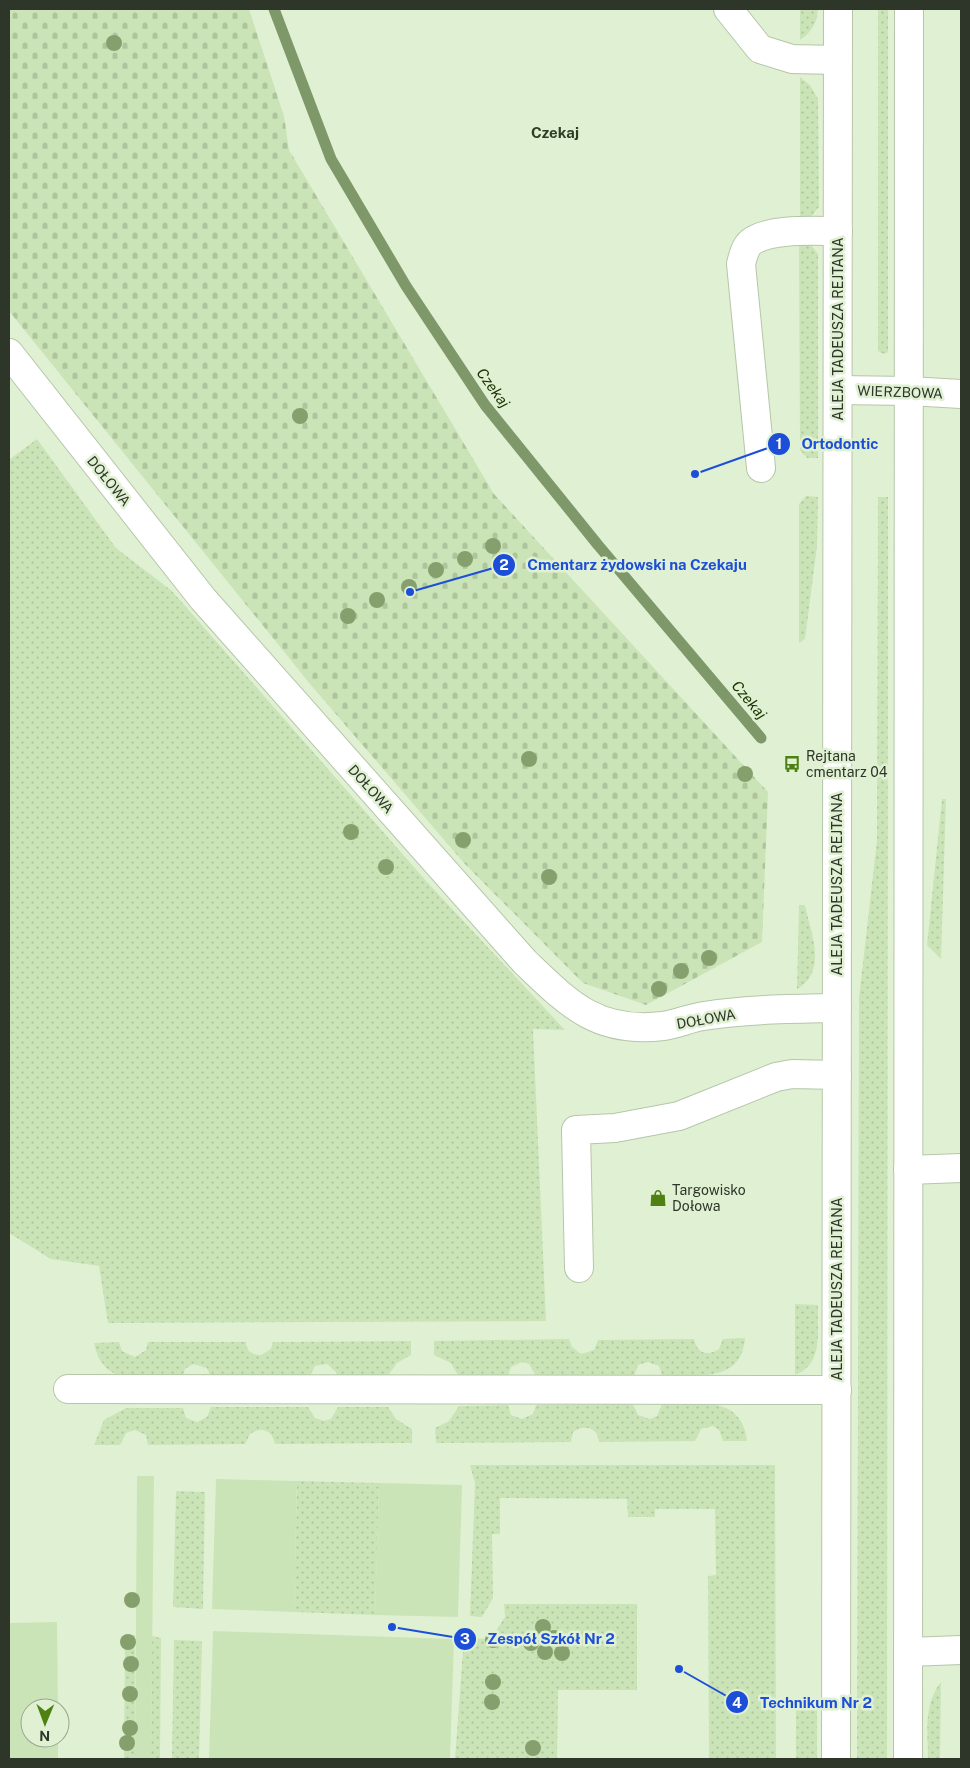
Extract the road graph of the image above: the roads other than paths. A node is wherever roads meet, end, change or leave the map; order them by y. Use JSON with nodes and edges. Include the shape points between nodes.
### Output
{"nodes":[{"id":1,"x":728,"y":9,"type":"edge"},
{"id":2,"x":838,"y":9,"type":"edge"},
{"id":3,"x":909,"y":9,"type":"edge"},
{"id":4,"x":838,"y":60,"type":"junction"},
{"id":5,"x":838,"y":231,"type":"junction"},
{"id":6,"x":9,"y":353,"type":"edge"},
{"id":7,"x":838,"y":390,"type":"junction"},
{"id":8,"x":909,"y":391,"type":"junction"},
{"id":9,"x":961,"y":394,"type":"edge"},
{"id":10,"x":761,"y":468,"type":"dead end"},
{"id":11,"x":837,"y":1008,"type":"junction"},
{"id":12,"x":837,"y":1075,"type":"junction"},
{"id":13,"x":961,"y":1168,"type":"edge"},
{"id":14,"x":908,"y":1170,"type":"junction"},
{"id":15,"x":579,"y":1268,"type":"dead end"},
{"id":16,"x":68,"y":1389,"type":"dead end"},
{"id":17,"x":837,"y":1390,"type":"junction"},
{"id":18,"x":961,"y":1650,"type":"edge"},
{"id":19,"x":908,"y":1652,"type":"junction"},
{"id":20,"x":836,"y":1759,"type":"edge"},
{"id":21,"x":908,"y":1759,"type":"edge"}],
"edges":[{"from":1,"to":4,"type":"main road","via":[[760,49],[792,59]]},
{"from":2,"to":4,"type":"main road","name":"ALEJA TADEUSZA REJTANA"},
{"from":3,"to":8,"type":"main road"},
{"from":4,"to":5,"type":"main road","name":"ALEJA TADEUSZA REJTANA"},
{"from":5,"to":7,"type":"main road","name":"ALEJA TADEUSZA REJTANA"},
{"from":5,"to":10,"type":"main road","via":[[764,236],[751,242],[745,250],[741,264]]},
{"from":6,"to":11,"type":"main road","name":"DOŁOWA","via":[[203,599],[525,962],[558,994],[586,1014],[618,1026],[642,1028],[721,1014]]},
{"from":7,"to":8,"type":"main road","name":"WIERZBOWA"},
{"from":7,"to":11,"type":"main road","name":"ALEJA TADEUSZA REJTANA"},
{"from":8,"to":9,"type":"main road","name":"WIERZBOWA"},
{"from":8,"to":14,"type":"main road"},
{"from":11,"to":12,"type":"main road","name":"ALEJA TADEUSZA REJTANA"},
{"from":12,"to":15,"type":"main road","via":[[784,1075],[679,1116],[615,1128],[576,1130]]},
{"from":12,"to":17,"type":"main road","name":"ALEJA TADEUSZA REJTANA"},
{"from":13,"to":14,"type":"main road"},
{"from":14,"to":19,"type":"main road"},
{"from":16,"to":17,"type":"main road"},
{"from":17,"to":20,"type":"main road","name":"ALEJA TADEUSZA REJTANA"},
{"from":18,"to":19,"type":"main road"},
{"from":19,"to":21,"type":"main road"}]}
